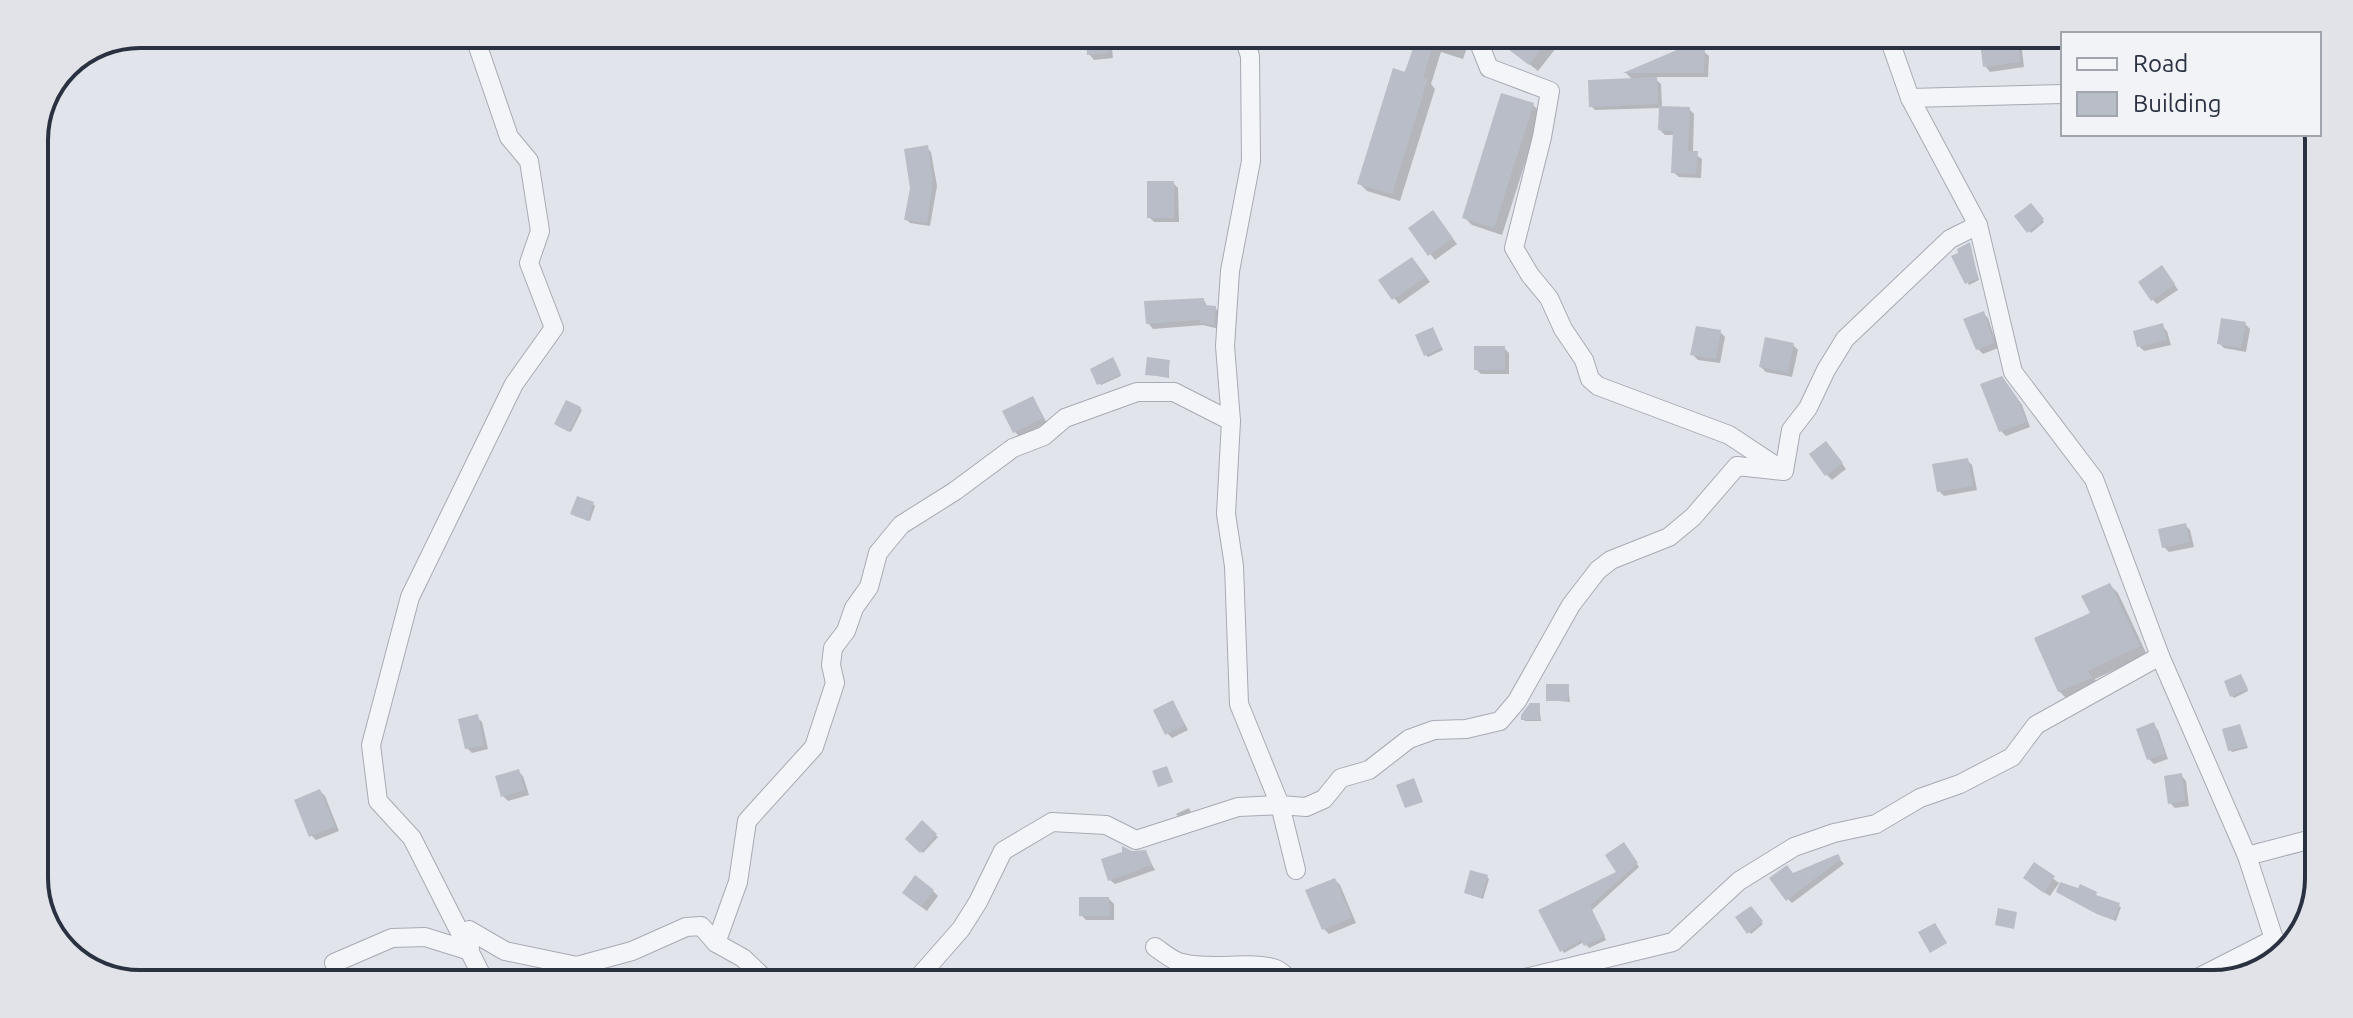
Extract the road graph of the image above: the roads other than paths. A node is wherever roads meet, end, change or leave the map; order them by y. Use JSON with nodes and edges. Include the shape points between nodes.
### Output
{"nodes":[{"id":1,"x":478,"y":48,"type":"edge"},
{"id":2,"x":1247,"y":48,"type":"edge"},
{"id":3,"x":1481,"y":48,"type":"edge"},
{"id":4,"x":1892,"y":48,"type":"edge"},
{"id":5,"x":2061,"y":94,"type":"edge"},
{"id":6,"x":1910,"y":98,"type":"junction"},
{"id":7,"x":1978,"y":225,"type":"junction"},
{"id":8,"x":1231,"y":421,"type":"junction"},
{"id":9,"x":1784,"y":471,"type":"junction"},
{"id":10,"x":2160,"y":656,"type":"junction"},
{"id":11,"x":1280,"y":805,"type":"junction"},
{"id":12,"x":2305,"y":841,"type":"edge"},
{"id":13,"x":2247,"y":856,"type":"junction"},
{"id":14,"x":1296,"y":870,"type":"dead end"},
{"id":15,"x":2279,"y":942,"type":"edge"},
{"id":16,"x":716,"y":943,"type":"junction"},
{"id":17,"x":2275,"y":946,"type":"edge"},
{"id":18,"x":1155,"y":947,"type":"dead end"},
{"id":19,"x":470,"y":951,"type":"junction"},
{"id":20,"x":334,"y":963,"type":"dead end"},
{"id":21,"x":2220,"y":969,"type":"edge"},
{"id":22,"x":479,"y":970,"type":"edge"},
{"id":23,"x":756,"y":970,"type":"edge"},
{"id":24,"x":925,"y":970,"type":"edge"},
{"id":25,"x":1279,"y":970,"type":"edge"},
{"id":26,"x":1558,"y":970,"type":"edge"}],
"edges":[{"from":1,"to":19,"type":"street","via":[[509,137],[529,161],[540,231],[529,263],[554,328],[514,384],[410,597],[371,745],[378,801],[412,838]]},
{"from":2,"to":8,"type":"street","via":[[1251,161],[1230,271],[1225,346]]},
{"from":3,"to":9,"type":"street","via":[[1489,68],[1550,91],[1514,248],[1549,298],[1590,379],[1729,435]]},
{"from":4,"to":6,"type":"street"},
{"from":5,"to":6,"type":"street"},
{"from":6,"to":7,"type":"street"},
{"from":7,"to":9,"type":"street","via":[[1950,239],[1845,339],[1791,430]]},
{"from":7,"to":10,"type":"street","via":[[2013,372],[2094,479]]},
{"from":8,"to":11,"type":"street","via":[[1226,514],[1234,566],[1239,704]]},
{"from":8,"to":16,"type":"street","via":[[1174,392],[1137,392],[1065,418],[901,525],[878,553],[869,587],[833,648],[835,683],[814,747],[747,821],[738,882]]},
{"from":9,"to":11,"type":"street","via":[[1737,466],[1669,537],[1598,570],[1500,721],[1409,739],[1369,770],[1341,778],[1324,799],[1306,807]]},
{"from":10,"to":13,"type":"street"},
{"from":10,"to":26,"type":"street","via":[[2036,725],[2012,757],[1999,764],[1920,798],[1876,824],[1794,847],[1739,881],[1673,942]]},
{"from":11,"to":14,"type":"street"},
{"from":11,"to":24,"type":"street","via":[[1238,807],[1136,840],[1106,825],[1052,822],[1003,851],[961,929]]},
{"from":12,"to":13,"type":"street"},
{"from":13,"to":15,"type":"street"},
{"from":16,"to":19,"type":"street","via":[[701,926],[686,927],[632,951],[577,966],[505,951],[469,930]]},
{"from":16,"to":23,"type":"street"},
{"from":17,"to":21,"type":"street"},
{"from":18,"to":25,"type":"street","via":[[1196,966]]},
{"from":19,"to":20,"type":"street","via":[[425,937],[392,938]]},
{"from":19,"to":22,"type":"street"}]}
